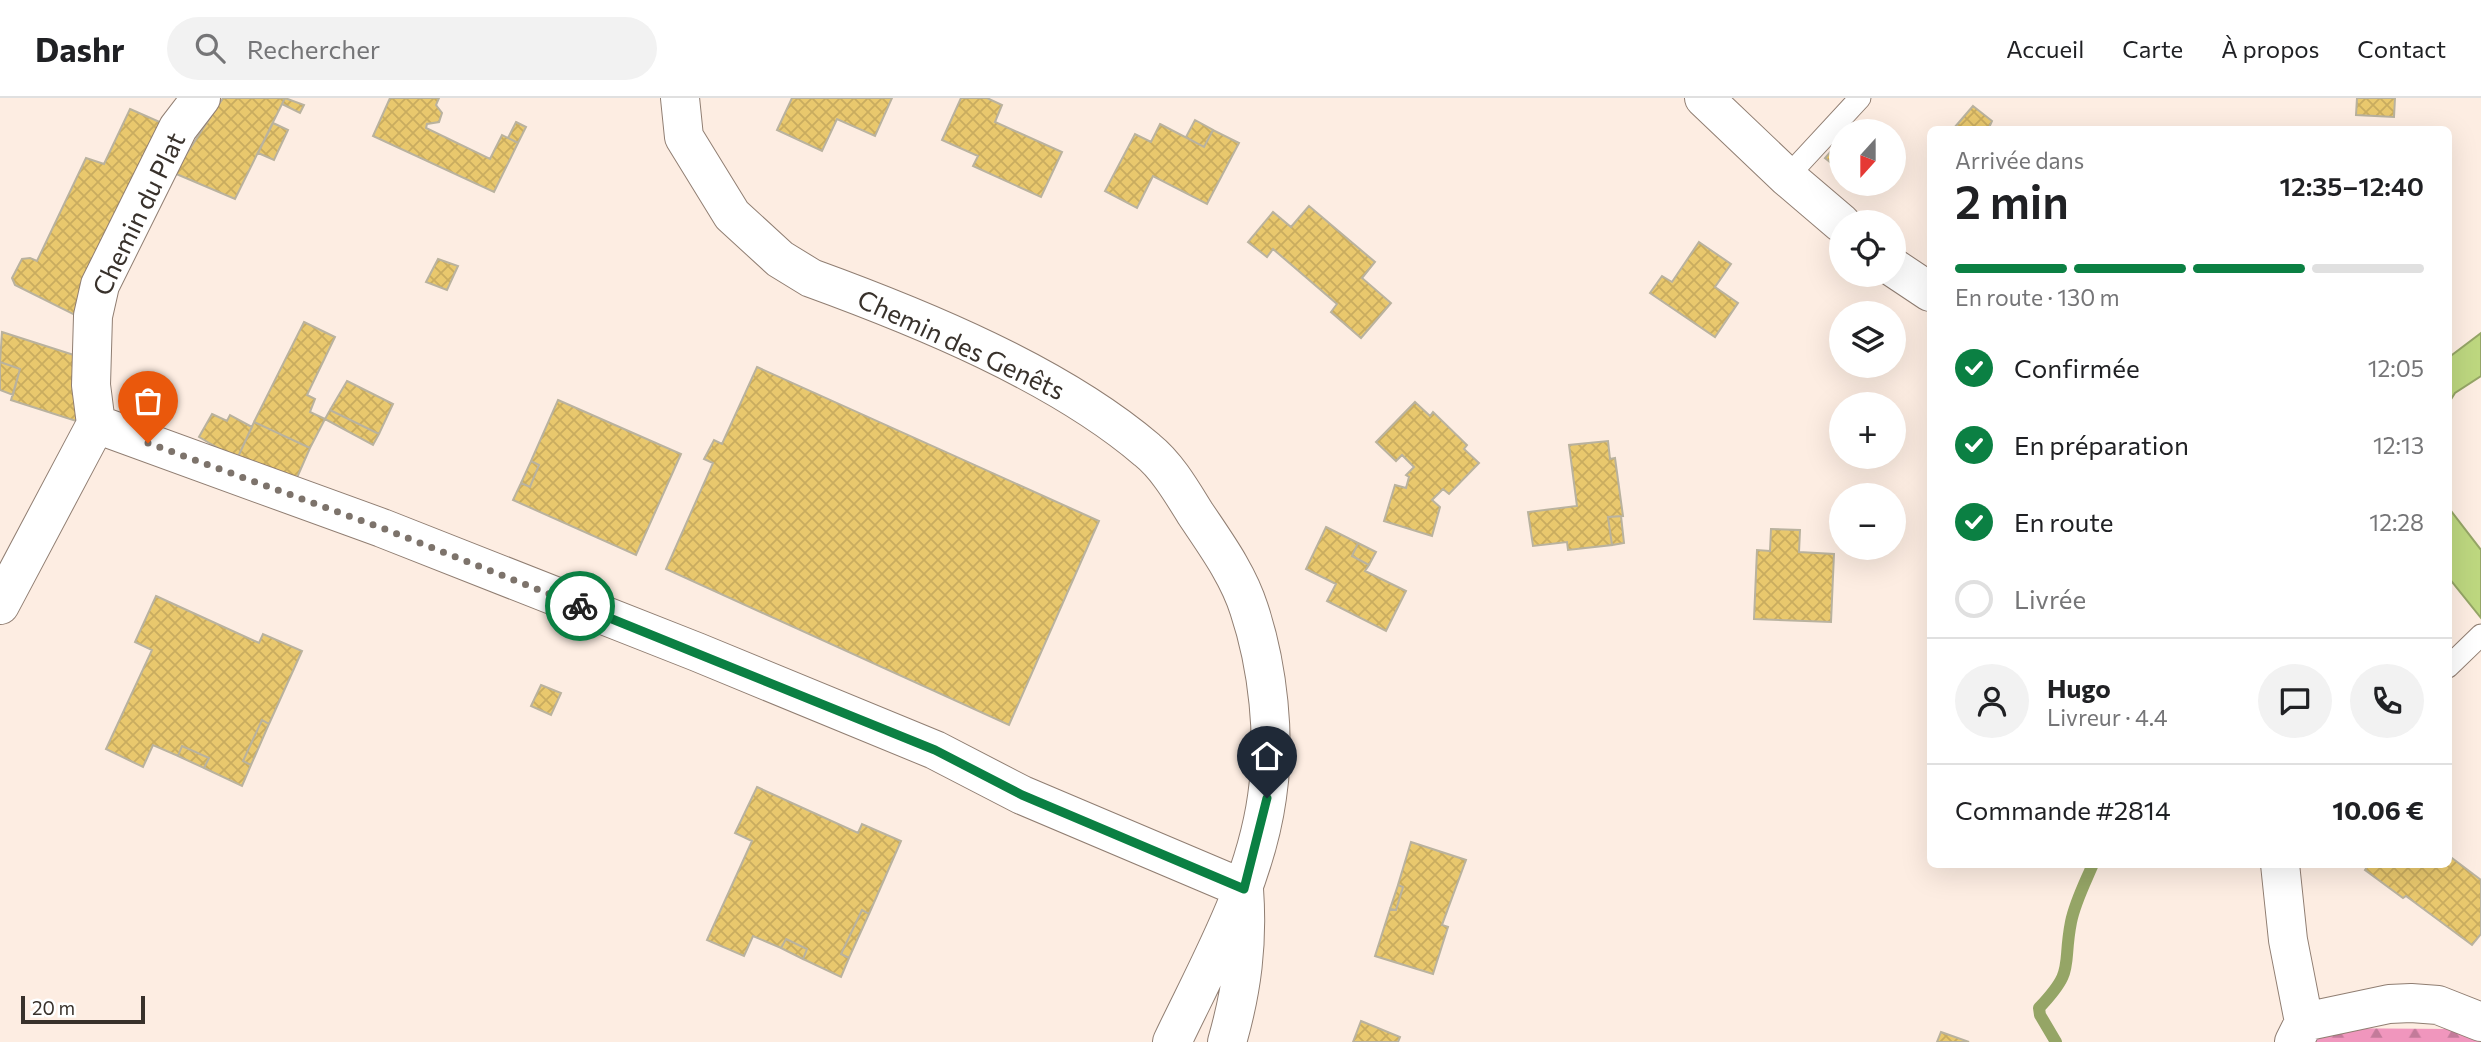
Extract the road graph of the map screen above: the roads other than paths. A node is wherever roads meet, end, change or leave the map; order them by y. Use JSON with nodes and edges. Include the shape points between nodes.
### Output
{"nodes":[{"id":1,"x":201,"y":98,"type":"edge"},
{"id":2,"x":680,"y":98,"type":"edge"},
{"id":3,"x":1704,"y":98,"type":"edge"},
{"id":4,"x":1860,"y":98,"type":"edge"},
{"id":5,"x":1787,"y":177,"type":"junction"},
{"id":6,"x":1829,"y":213,"type":"edge"},
{"id":7,"x":1906,"y":276,"type":"edge"},
{"id":8,"x":1927,"y":290,"type":"edge"},
{"id":9,"x":96,"y":424,"type":"junction"},
{"id":10,"x":0,"y":605,"type":"edge"},
{"id":11,"x":2481,"y":635,"type":"edge"},
{"id":12,"x":2452,"y":663,"type":"edge"},
{"id":13,"x":2280,"y":868,"type":"edge"},
{"id":14,"x":1244,"y":889,"type":"junction"},
{"id":15,"x":2481,"y":1022,"type":"edge"},
{"id":16,"x":2299,"y":1032,"type":"edge"},
{"id":17,"x":1172,"y":1042,"type":"edge"},
{"id":18,"x":1227,"y":1042,"type":"edge"}],
"edges":[{"from":1,"to":9,"type":"street","name":"Chemin du Plat","via":[[178,128],[100,285],[93,316],[91,385]]},
{"from":2,"to":14,"type":"street","name":"Chemin des Genêts","via":[[684,138],[706,178],[732,215],[780,259],[811,278],[977,348],[1065,392],[1108,418],[1150,453],[1181,491],[1231,567],[1249,609],[1267,693],[1272,744],[1267,798]]},
{"from":3,"to":5,"type":"street"},
{"from":4,"to":5,"type":"lane"},
{"from":5,"to":6,"type":"street"},
{"from":7,"to":8,"type":"street"},
{"from":9,"to":10,"type":"street"},
{"from":9,"to":14,"type":"street","via":[[382,528],[697,652],[935,750],[1022,795]]},
{"from":11,"to":12,"type":"lane"},
{"from":13,"to":16,"type":"street"},
{"from":14,"to":17,"type":"street","name":"Chemin des Genêts"},
{"from":14,"to":18,"type":"street","via":[[1247,934]]},
{"from":15,"to":16,"type":"street","via":[[2438,1005],[2389,1004]]}]}
